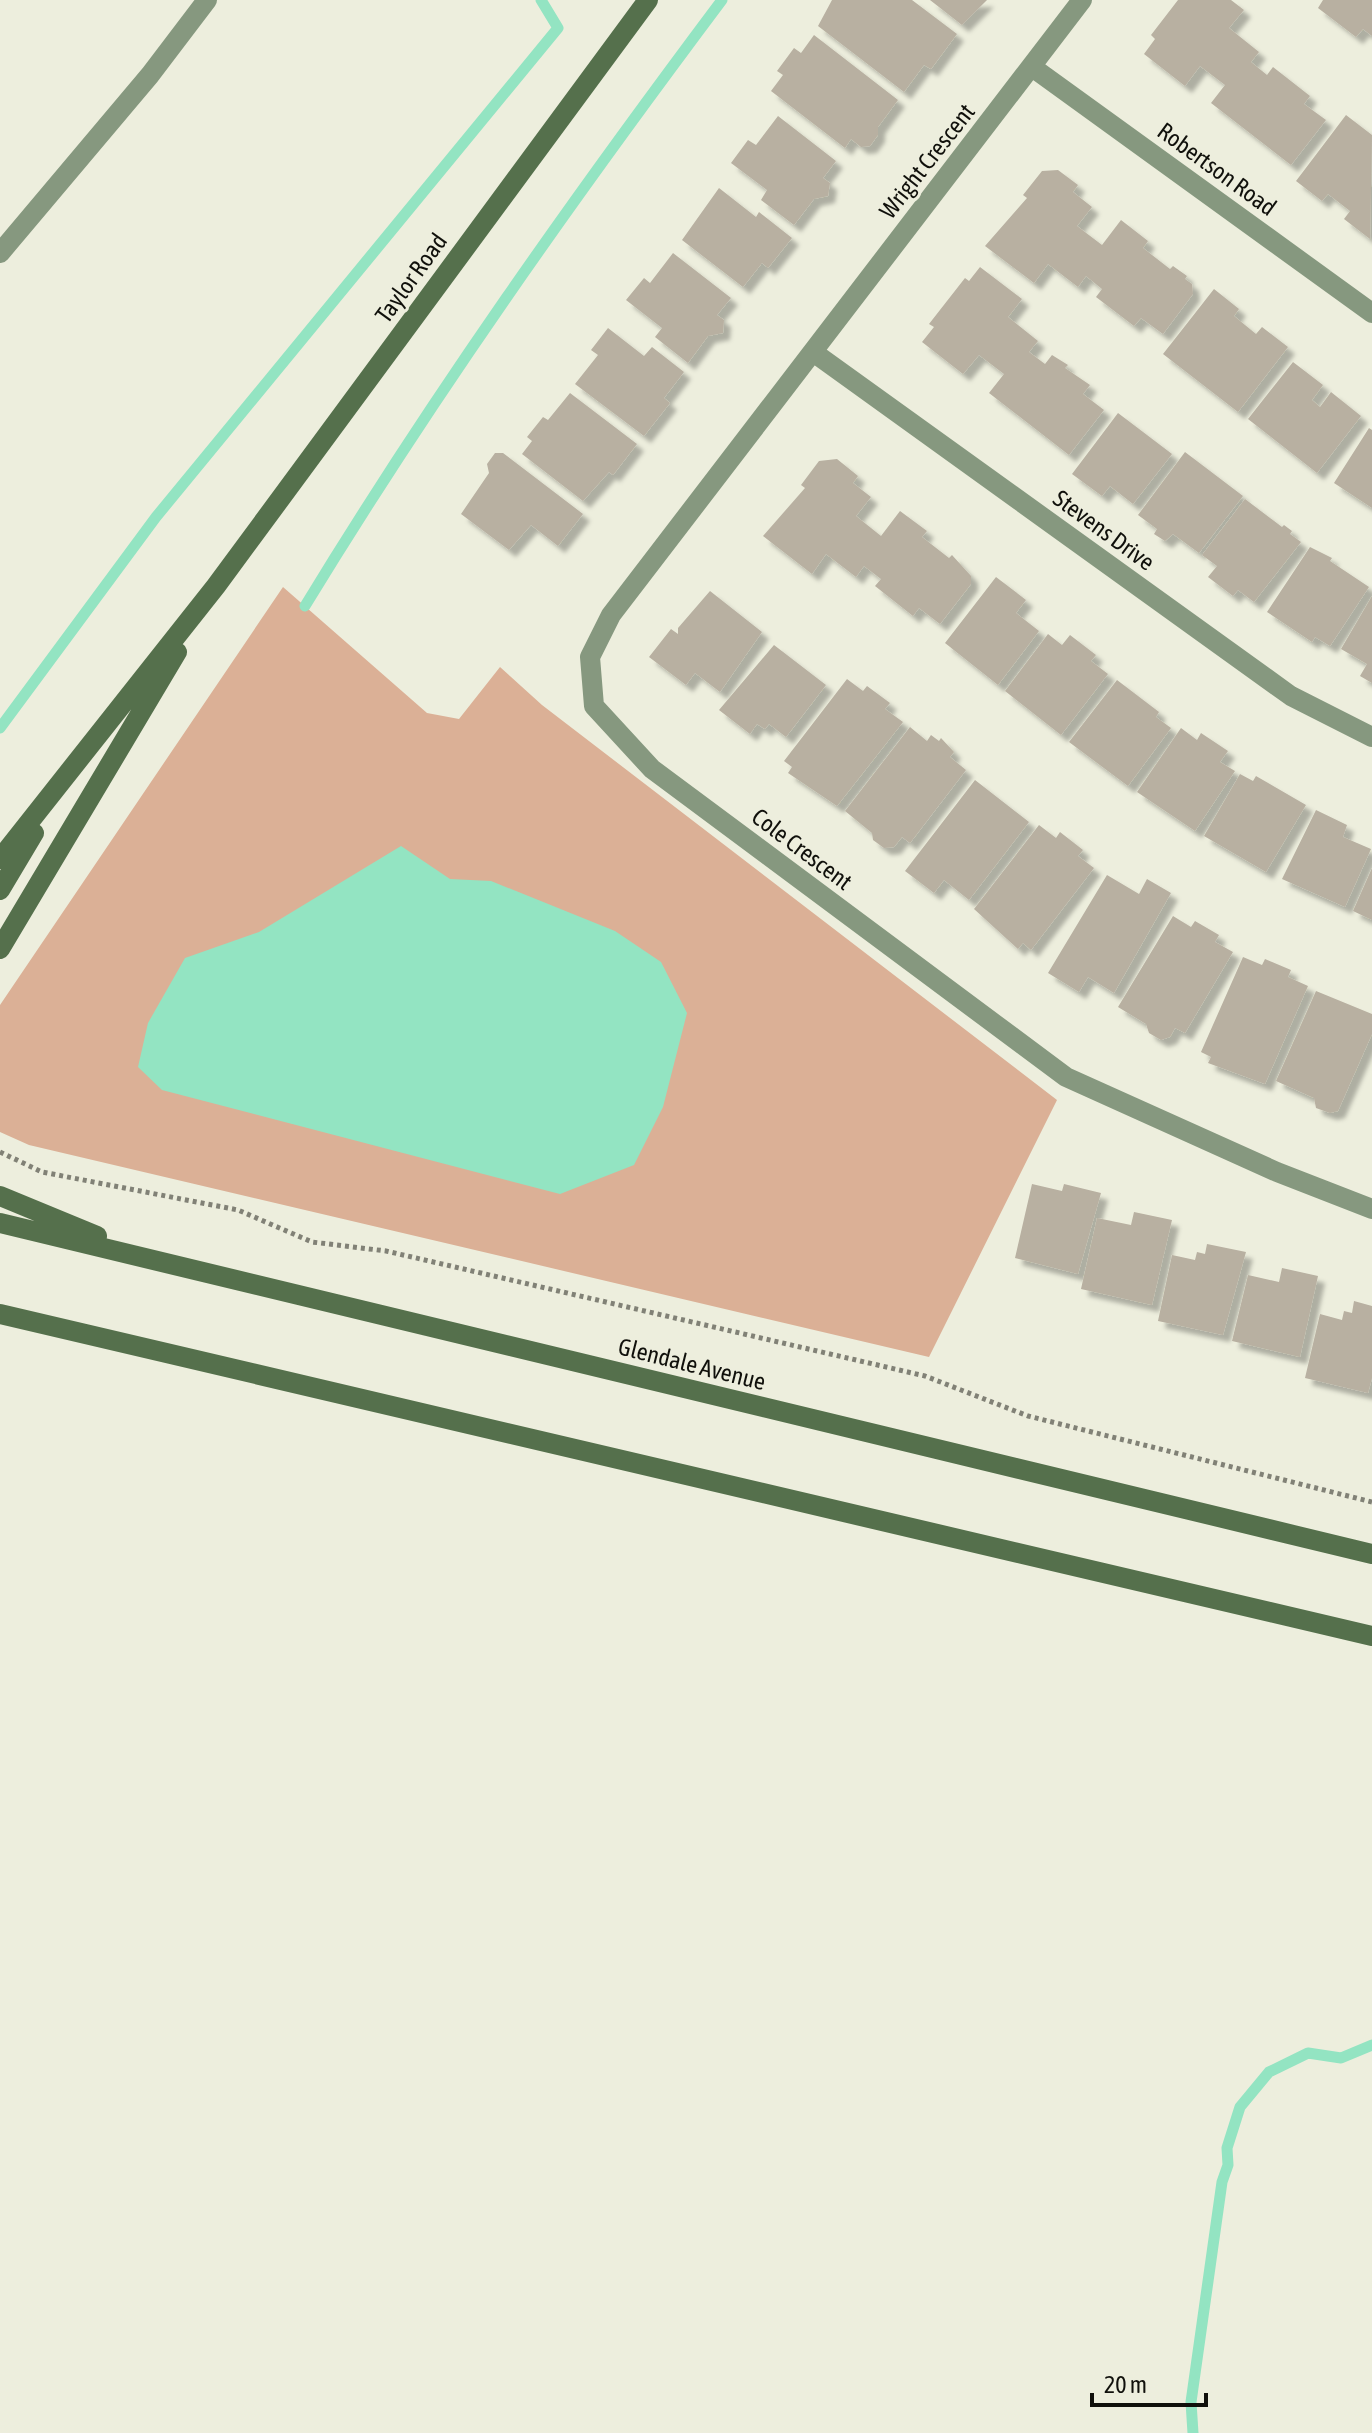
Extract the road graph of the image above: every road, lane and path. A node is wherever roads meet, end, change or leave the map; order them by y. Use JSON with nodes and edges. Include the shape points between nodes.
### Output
{"nodes":[{"id":1,"x":207,"y":0,"type":"edge"},
{"id":2,"x":648,"y":0,"type":"edge"},
{"id":3,"x":1082,"y":0,"type":"edge"},
{"id":4,"x":1032,"y":67,"type":"junction"},
{"id":5,"x":0,"y":253,"type":"edge"},
{"id":6,"x":1372,"y":313,"type":"edge"},
{"id":7,"x":813,"y":352,"type":"junction"},
{"id":8,"x":216,"y":586,"type":"junction"},
{"id":9,"x":1372,"y":737,"type":"edge"},
{"id":10,"x":81,"y":755,"type":"junction"},
{"id":11,"x":0,"y":859,"type":"edge"},
{"id":12,"x":0,"y":890,"type":"edge"},
{"id":13,"x":0,"y":949,"type":"edge"},
{"id":14,"x":0,"y":1152,"type":"edge"},
{"id":15,"x":0,"y":1196,"type":"edge"},
{"id":16,"x":1372,"y":1209,"type":"edge"},
{"id":17,"x":0,"y":1223,"type":"edge"},
{"id":18,"x":149,"y":1258,"type":"junction"},
{"id":19,"x":0,"y":1314,"type":"edge"},
{"id":20,"x":1372,"y":1502,"type":"edge"},
{"id":21,"x":1372,"y":1554,"type":"edge"},
{"id":22,"x":1372,"y":1636,"type":"edge"}],
"edges":[{"from":1,"to":5,"type":"street"},
{"from":2,"to":8,"type":"main road","name":"Taylor Road"},
{"from":3,"to":4,"type":"street","name":"Wright Crescent"},
{"from":4,"to":6,"type":"street","name":"Robertson Road"},
{"from":4,"to":7,"type":"street","name":"Wright Crescent"},
{"from":7,"to":9,"type":"street","name":"Stevens Drive","via":[[1291,696]]},
{"from":7,"to":16,"type":"street","name":"Cole Crescent","via":[[611,615],[590,657],[594,706],[652,769],[1066,1077]]},
{"from":8,"to":10,"type":"main road","name":"Taylor Road"},
{"from":8,"to":13,"type":"main road","name":"Taylor Road"},
{"from":10,"to":11,"type":"main road","name":"Taylor Road"},
{"from":10,"to":12,"type":"main road"},
{"from":14,"to":20,"type":"path","via":[[42,1172],[238,1210],[312,1242],[386,1251],[925,1376],[1028,1416]]},
{"from":15,"to":18,"type":"main road"},
{"from":17,"to":18,"type":"main road","name":"Glendale Avenue"},
{"from":18,"to":21,"type":"main road","name":"Glendale Avenue"},
{"from":19,"to":22,"type":"main road"}]}
